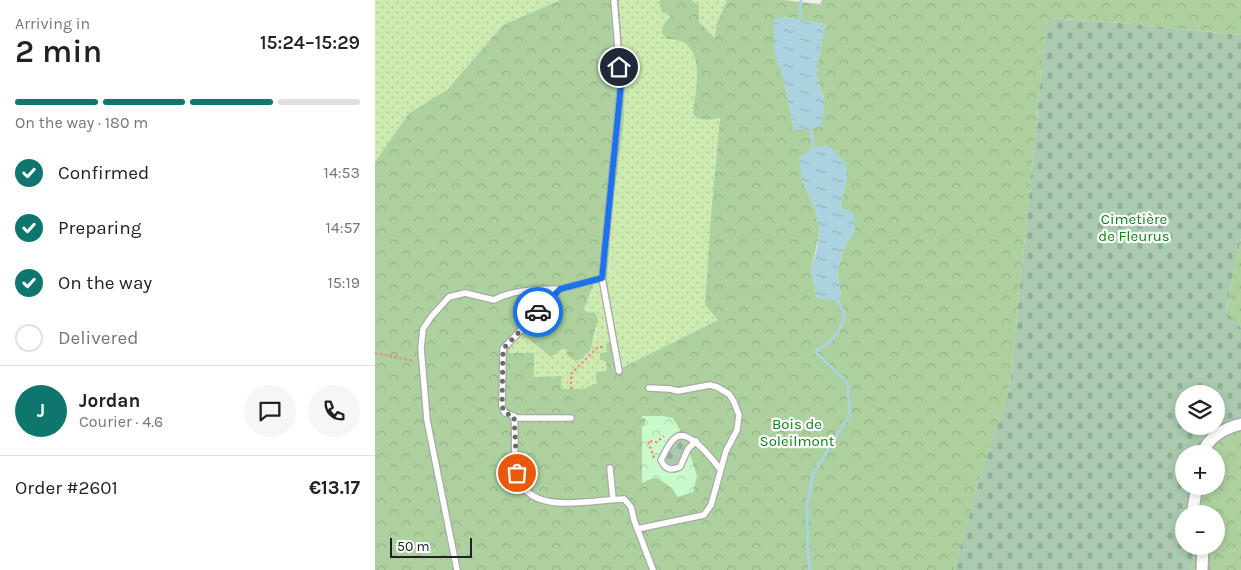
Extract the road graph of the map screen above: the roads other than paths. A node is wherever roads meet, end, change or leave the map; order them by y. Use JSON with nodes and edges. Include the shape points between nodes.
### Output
{"nodes":[{"id":1,"x":614,"y":0,"type":"edge"},
{"id":2,"x":602,"y":278,"type":"junction"},
{"id":3,"x":560,"y":289,"type":"junction"},
{"id":4,"x":619,"y":370,"type":"dead end"},
{"id":5,"x":649,"y":388,"type":"dead end"},
{"id":6,"x":515,"y":418,"type":"junction"},
{"id":7,"x":571,"y":418,"type":"dead end"},
{"id":8,"x":1241,"y":424,"type":"edge"},
{"id":9,"x":696,"y":441,"type":"junction"},
{"id":10,"x":1207,"y":445,"type":"edge"},
{"id":11,"x":610,"y":468,"type":"dead end"},
{"id":12,"x":721,"y":469,"type":"junction"},
{"id":13,"x":613,"y":499,"type":"junction"},
{"id":14,"x":637,"y":529,"type":"junction"},
{"id":15,"x":1202,"y":555,"type":"edge"},
{"id":16,"x":457,"y":570,"type":"edge"},
{"id":17,"x":653,"y":570,"type":"edge"},
{"id":18,"x":1201,"y":570,"type":"edge"}],
"edges":[{"from":1,"to":2,"type":"lane","via":[[621,84]]},
{"from":2,"to":3,"type":"lane"},
{"from":2,"to":4,"type":"lane"},
{"from":3,"to":6,"type":"lane","via":[[503,349],[502,406],[505,413]]},
{"from":3,"to":16,"type":"lane","via":[[528,290],[494,300],[465,293],[449,297],[423,329],[421,348],[427,420]]},
{"from":5,"to":12,"type":"lane","via":[[678,391],[710,385],[729,394],[739,415],[737,430]]},
{"from":6,"to":7,"type":"lane"},
{"from":6,"to":13,"type":"lane","via":[[517,473],[520,483],[533,496],[570,503]]},
{"from":8,"to":10,"type":"street","via":[[1217,433]]},
{"from":9,"to":9,"type":"lane","via":[[677,436],[661,460],[664,465],[674,470],[680,467],[688,449]]},
{"from":9,"to":12,"type":"lane"},
{"from":11,"to":13,"type":"lane"},
{"from":12,"to":14,"type":"lane","via":[[711,505],[704,515]]},
{"from":13,"to":14,"type":"lane","via":[[624,499],[631,507]]},
{"from":14,"to":17,"type":"lane"},
{"from":15,"to":18,"type":"street"}]}
